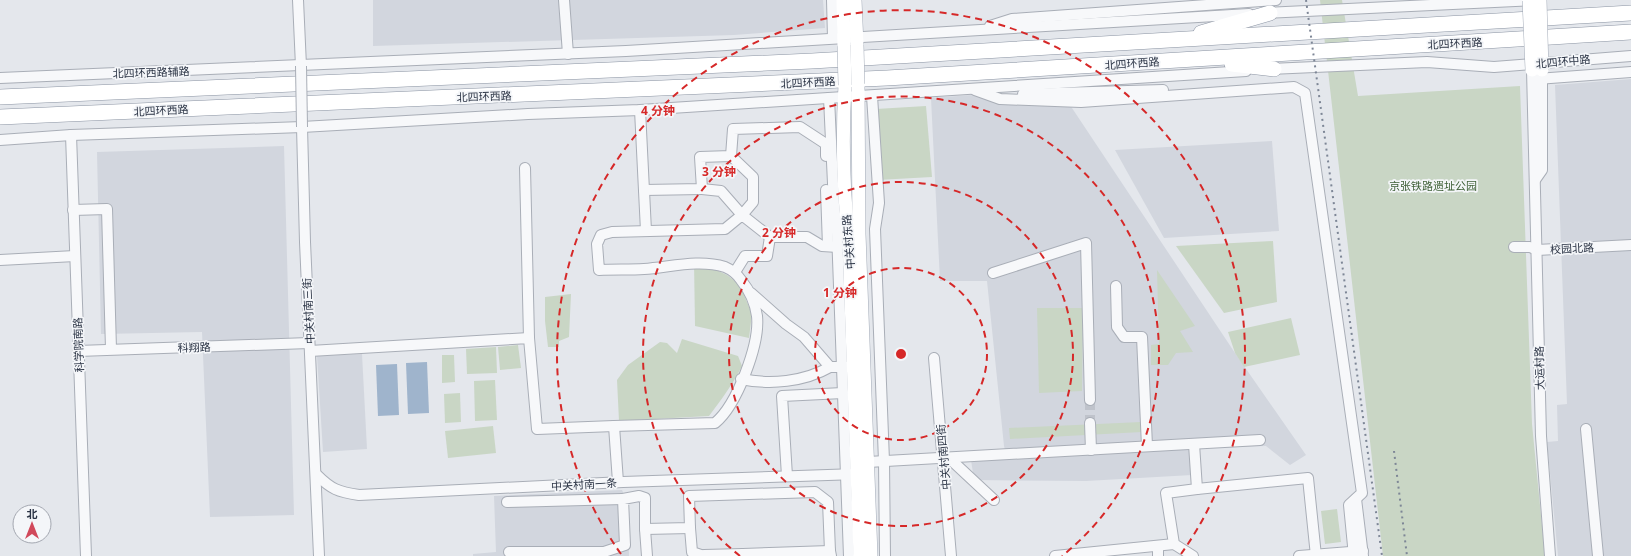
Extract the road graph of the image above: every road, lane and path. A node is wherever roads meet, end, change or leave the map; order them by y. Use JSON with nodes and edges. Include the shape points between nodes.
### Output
{"nodes":[{"id":1,"x":298,"y":0,"type":"edge"},
{"id":2,"x":564,"y":0,"type":"edge"},
{"id":3,"x":832,"y":0,"type":"edge"},
{"id":4,"x":843,"y":0,"type":"edge"},
{"id":5,"x":855,"y":0,"type":"edge"},
{"id":6,"x":1416,"y":0,"type":"edge"},
{"id":7,"x":1530,"y":0,"type":"edge"},
{"id":8,"x":1534,"y":0,"type":"edge"},
{"id":9,"x":1540,"y":0,"type":"edge"},
{"id":10,"x":1432,"y":5,"type":"junction"},
{"id":11,"x":1273,"y":6,"type":"edge"},
{"id":12,"x":1631,"y":13,"type":"edge"},
{"id":13,"x":975,"y":31,"type":"junction"},
{"id":14,"x":1631,"y":32,"type":"edge"},
{"id":15,"x":1175,"y":40,"type":"junction"},
{"id":16,"x":847,"y":41,"type":"junction"},
{"id":17,"x":568,"y":54,"type":"junction"},
{"id":18,"x":1631,"y":56,"type":"edge"},
{"id":19,"x":1187,"y":60,"type":"junction"},
{"id":20,"x":301,"y":66,"type":"junction"},
{"id":21,"x":1494,"y":67,"type":"joint"},
{"id":22,"x":1274,"y":68,"type":"junction"},
{"id":23,"x":1631,"y":72,"type":"edge"},
{"id":24,"x":1537,"y":74,"type":"junction"},
{"id":25,"x":0,"y":78,"type":"edge"},
{"id":26,"x":1006,"y":86,"type":"junction"},
{"id":27,"x":972,"y":89,"type":"junction"},
{"id":28,"x":1240,"y":90,"type":"junction"},
{"id":29,"x":851,"y":91,"type":"junction"},
{"id":30,"x":872,"y":96,"type":"junction"},
{"id":31,"x":0,"y":97,"type":"edge"},
{"id":32,"x":829,"y":98,"type":"junction"},
{"id":33,"x":640,"y":110,"type":"junction"},
{"id":34,"x":71,"y":114,"type":"junction"},
{"id":35,"x":0,"y":117,"type":"edge"},
{"id":36,"x":302,"y":127,"type":"junction"},
{"id":37,"x":0,"y":128,"type":"edge"},
{"id":38,"x":71,"y":135,"type":"junction"},
{"id":39,"x":0,"y":140,"type":"edge"},
{"id":40,"x":731,"y":156,"type":"junction"},
{"id":41,"x":526,"y":168,"type":"dead end"},
{"id":42,"x":702,"y":189,"type":"junction"},
{"id":43,"x":644,"y":190,"type":"junction"},
{"id":44,"x":74,"y":210,"type":"junction"},
{"id":45,"x":742,"y":215,"type":"junction"},
{"id":46,"x":646,"y":231,"type":"junction"},
{"id":47,"x":770,"y":237,"type":"junction"},
{"id":48,"x":1631,"y":245,"type":"edge"},
{"id":49,"x":833,"y":247,"type":"junction"},
{"id":50,"x":1514,"y":247,"type":"dead end"},
{"id":51,"x":1537,"y":250,"type":"junction"},
{"id":52,"x":75,"y":256,"type":"junction"},
{"id":53,"x":0,"y":260,"type":"edge"},
{"id":54,"x":735,"y":272,"type":"junction"},
{"id":55,"x":993,"y":273,"type":"dead end"},
{"id":56,"x":1116,"y":286,"type":"dead end"},
{"id":57,"x":751,"y":292,"type":"junction"},
{"id":58,"x":529,"y":338,"type":"junction"},
{"id":59,"x":309,"y":347,"type":"junction"},
{"id":60,"x":111,"y":349,"type":"junction"},
{"id":61,"x":78,"y":351,"type":"junction"},
{"id":62,"x":934,"y":358,"type":"dead end"},
{"id":63,"x":848,"y":367,"type":"junction"},
{"id":64,"x":830,"y":368,"type":"junction"},
{"id":65,"x":742,"y":379,"type":"junction"},
{"id":66,"x":843,"y":393,"type":"junction"},
{"id":67,"x":1090,"y":400,"type":"tunnel mouth"},
{"id":68,"x":1090,"y":423,"type":"tunnel mouth"},
{"id":69,"x":614,"y":426,"type":"junction"},
{"id":70,"x":1586,"y":430,"type":"dead end"},
{"id":71,"x":1260,"y":440,"type":"dead end"},
{"id":72,"x":1194,"y":444,"type":"junction"},
{"id":73,"x":1147,"y":446,"type":"junction"},
{"id":74,"x":1091,"y":450,"type":"junction"},
{"id":75,"x":946,"y":458,"type":"junction"},
{"id":76,"x":884,"y":461,"type":"junction"},
{"id":77,"x":868,"y":462,"type":"junction"},
{"id":78,"x":316,"y":474,"type":"junction"},
{"id":79,"x":852,"y":474,"type":"junction"},
{"id":80,"x":787,"y":476,"type":"junction"},
{"id":81,"x":620,"y":482,"type":"junction"},
{"id":82,"x":1198,"y":489,"type":"junction"},
{"id":83,"x":627,"y":498,"type":"junction"},
{"id":84,"x":994,"y":500,"type":"dead end"},
{"id":85,"x":507,"y":502,"type":"dead end"},
{"id":86,"x":690,"y":528,"type":"junction"},
{"id":87,"x":645,"y":529,"type":"junction"},
{"id":88,"x":1174,"y":544,"type":"junction"},
{"id":89,"x":1158,"y":551,"type":"edge"},
{"id":90,"x":509,"y":552,"type":"dead end"},
{"id":91,"x":1358,"y":553,"type":"edge"},
{"id":92,"x":604,"y":554,"type":"edge"},
{"id":93,"x":830,"y":554,"type":"edge"},
{"id":94,"x":1338,"y":554,"type":"edge"},
{"id":95,"x":704,"y":555,"type":"edge"},
{"id":96,"x":744,"y":555,"type":"edge"},
{"id":97,"x":1316,"y":555,"type":"edge"},
{"id":98,"x":86,"y":556,"type":"edge"},
{"id":99,"x":319,"y":556,"type":"edge"},
{"id":100,"x":647,"y":556,"type":"edge"},
{"id":101,"x":849,"y":556,"type":"edge"},
{"id":102,"x":860,"y":556,"type":"edge"},
{"id":103,"x":871,"y":556,"type":"edge"},
{"id":104,"x":886,"y":556,"type":"edge"},
{"id":105,"x":951,"y":556,"type":"edge"},
{"id":106,"x":1056,"y":556,"type":"edge"},
{"id":107,"x":1193,"y":556,"type":"edge"},
{"id":108,"x":1299,"y":556,"type":"edge"},
{"id":109,"x":1550,"y":556,"type":"edge"},
{"id":110,"x":1598,"y":556,"type":"edge"}],
"edges":[{"from":1,"to":20,"type":"street","name":"中关村南三街"},
{"from":2,"to":17,"type":"street"},
{"from":3,"to":16,"type":"street","name":"中关村东路"},
{"from":4,"to":16,"type":"main road","name":"中关村东路"},
{"from":5,"to":16,"type":"main road","name":"中关村东路"},
{"from":6,"to":10,"type":"street"},
{"from":7,"to":24,"type":"main road","name":"大运村路","bridge":true},
{"from":8,"to":10,"type":"street"},
{"from":9,"to":24,"type":"main road","bridge":true},
{"from":10,"to":11,"type":"street"},
{"from":11,"to":13,"type":"street"},
{"from":11,"to":13,"type":"street","via":[[1012,19]]},
{"from":11,"to":15,"type":"highway"},
{"from":12,"to":15,"type":"highway","name":"北四环西路"},
{"from":13,"to":16,"type":"street"},
{"from":14,"to":19,"type":"highway","name":"北四环西路"},
{"from":15,"to":31,"type":"highway","name":"北四环西路","via":[[812,61]]},
{"from":16,"to":17,"type":"street"},
{"from":16,"to":29,"type":"main road","name":"中关村东路","bridge":true},
{"from":17,"to":20,"type":"street"},
{"from":18,"to":21,"type":"street","name":"北四环中路"},
{"from":19,"to":22,"type":"highway"},
{"from":19,"to":34,"type":"highway","name":"北四环西路","via":[[816,81]]},
{"from":20,"to":25,"type":"street","name":"北四环西路辅路"},
{"from":20,"to":36,"type":"street","name":"中关村南三街","bridge":true},
{"from":21,"to":22,"type":"street","name":"北四环西路","via":[[1427,62]]},
{"from":22,"to":26,"type":"street","name":"北四环西路"},
{"from":23,"to":24,"type":"street"},
{"from":24,"to":51,"type":"street","name":"大运村路","via":[[1542,170],[1535,180]]},
{"from":26,"to":27,"type":"street","name":"北四环西路"},
{"from":26,"to":28,"type":"street","via":[[1012,94],[1214,88]]},
{"from":27,"to":28,"type":"street","via":[[1000,99],[1081,102]]},
{"from":27,"to":30,"type":"street","name":"北四环西路"},
{"from":28,"to":91,"type":"street","via":[[1294,87],[1305,93],[1362,494],[1349,505]]},
{"from":29,"to":30,"type":"street","name":"北四环西路"},
{"from":29,"to":32,"type":"street","name":"北四环西路"},
{"from":29,"to":63,"type":"main road","name":"中关村东路","via":[[842,113],[845,206],[849,242]]},
{"from":29,"to":77,"type":"main road","name":"中关村东路"},
{"from":30,"to":76,"type":"street","via":[[878,203],[875,229]]},
{"from":32,"to":33,"type":"street","name":"北四环西路"},
{"from":32,"to":49,"type":"street","name":"中关村东路","via":[[834,205]]},
{"from":33,"to":36,"type":"street","name":"北四环西路"},
{"from":33,"to":43,"type":"street"},
{"from":34,"to":35,"type":"highway","name":"北四环西路"},
{"from":34,"to":37,"type":"highway"},
{"from":36,"to":38,"type":"street","name":"北四环西路"},
{"from":36,"to":59,"type":"street","name":"中关村南三街"},
{"from":38,"to":39,"type":"street"},
{"from":38,"to":44,"type":"street","name":"科学院南路"},
{"from":40,"to":42,"type":"street","via":[[700,157]]},
{"from":40,"to":45,"type":"street","via":[[753,177],[753,202]]},
{"from":40,"to":49,"type":"street","via":[[733,129],[800,127],[826,144]]},
{"from":41,"to":58,"type":"street"},
{"from":42,"to":43,"type":"street"},
{"from":42,"to":45,"type":"street","via":[[721,191]]},
{"from":43,"to":46,"type":"street"},
{"from":44,"to":52,"type":"street","name":"科学院南路"},
{"from":44,"to":60,"type":"street","via":[[107,209]]},
{"from":45,"to":46,"type":"street","via":[[725,229]]},
{"from":45,"to":47,"type":"street"},
{"from":46,"to":54,"type":"street","via":[[612,232],[601,235],[598,244],[599,270],[645,269],[704,262]]},
{"from":47,"to":49,"type":"street","via":[[807,237],[822,246]]},
{"from":47,"to":54,"type":"street","via":[[767,256],[745,256]]},
{"from":48,"to":51,"type":"street","name":"校园北路"},
{"from":49,"to":63,"type":"street","name":"中关村东路"},
{"from":50,"to":51,"type":"street","name":"校园北路","via":[[1530,247]]},
{"from":51,"to":109,"type":"street","name":"大运村路","via":[[1541,436]]},
{"from":52,"to":53,"type":"street"},
{"from":52,"to":61,"type":"street","name":"科学院南路"},
{"from":54,"to":57,"type":"street"},
{"from":55,"to":67,"type":"street","via":[[1086,243]]},
{"from":56,"to":73,"type":"street","via":[[1117,327],[1124,337],[1142,337]]},
{"from":57,"to":64,"type":"street","via":[[804,337]]},
{"from":57,"to":65,"type":"street","via":[[757,317],[754,348]]},
{"from":58,"to":59,"type":"street","name":"科翔路"},
{"from":58,"to":69,"type":"street","via":[[537,429]]},
{"from":59,"to":60,"type":"street","name":"科翔路"},
{"from":59,"to":78,"type":"street","name":"中关村南三街"},
{"from":60,"to":61,"type":"street","name":"科翔路"},
{"from":61,"to":98,"type":"street","name":"科学院南路"},
{"from":62,"to":75,"type":"street","name":"中关村南四街"},
{"from":63,"to":64,"type":"street"},
{"from":63,"to":66,"type":"street","name":"中关村东路"},
{"from":63,"to":79,"type":"main road","name":"中关村东路"},
{"from":64,"to":65,"type":"street","via":[[792,380],[760,383]]},
{"from":65,"to":69,"type":"street","via":[[724,416],[715,423]]},
{"from":66,"to":79,"type":"street","name":"中关村东路"},
{"from":66,"to":80,"type":"street","via":[[782,396]]},
{"from":68,"to":74,"type":"street"},
{"from":69,"to":81,"type":"street"},
{"from":70,"to":110,"type":"street"},
{"from":71,"to":72,"type":"street"},
{"from":72,"to":73,"type":"street"},
{"from":72,"to":82,"type":"street"},
{"from":73,"to":74,"type":"street"},
{"from":74,"to":75,"type":"street"},
{"from":75,"to":76,"type":"street"},
{"from":75,"to":84,"type":"street"},
{"from":75,"to":105,"type":"street","name":"中关村南四街"},
{"from":76,"to":77,"type":"street"},
{"from":76,"to":104,"type":"street"},
{"from":77,"to":103,"type":"main road","name":"中关村东路"},
{"from":78,"to":81,"type":"street","name":"中关村南一条","via":[[340,493],[359,495]]},
{"from":78,"to":99,"type":"street","name":"中关村南三街"},
{"from":79,"to":80,"type":"street","name":"中关村南一条"},
{"from":79,"to":101,"type":"street","name":"中关村东路"},
{"from":79,"to":102,"type":"main road","name":"中关村东路"},
{"from":80,"to":81,"type":"street","name":"中关村南一条"},
{"from":81,"to":83,"type":"street"},
{"from":82,"to":88,"type":"street","via":[[1166,493]]},
{"from":82,"to":97,"type":"street","via":[[1308,478]]},
{"from":83,"to":85,"type":"street"},
{"from":83,"to":87,"type":"street","via":[[644,498]]},
{"from":83,"to":92,"type":"street","via":[[625,545]]},
{"from":86,"to":87,"type":"street"},
{"from":86,"to":93,"type":"street","via":[[688,496],[815,492],[828,502]]},
{"from":86,"to":95,"type":"street","via":[[692,552]]},
{"from":87,"to":100,"type":"street"},
{"from":88,"to":89,"type":"street"},
{"from":88,"to":107,"type":"street"},
{"from":89,"to":106,"type":"street"},
{"from":90,"to":92,"type":"street"},
{"from":91,"to":94,"type":"street"},
{"from":93,"to":96,"type":"street"},
{"from":94,"to":97,"type":"street"},
{"from":95,"to":96,"type":"street"},
{"from":97,"to":108,"type":"street"}]}
